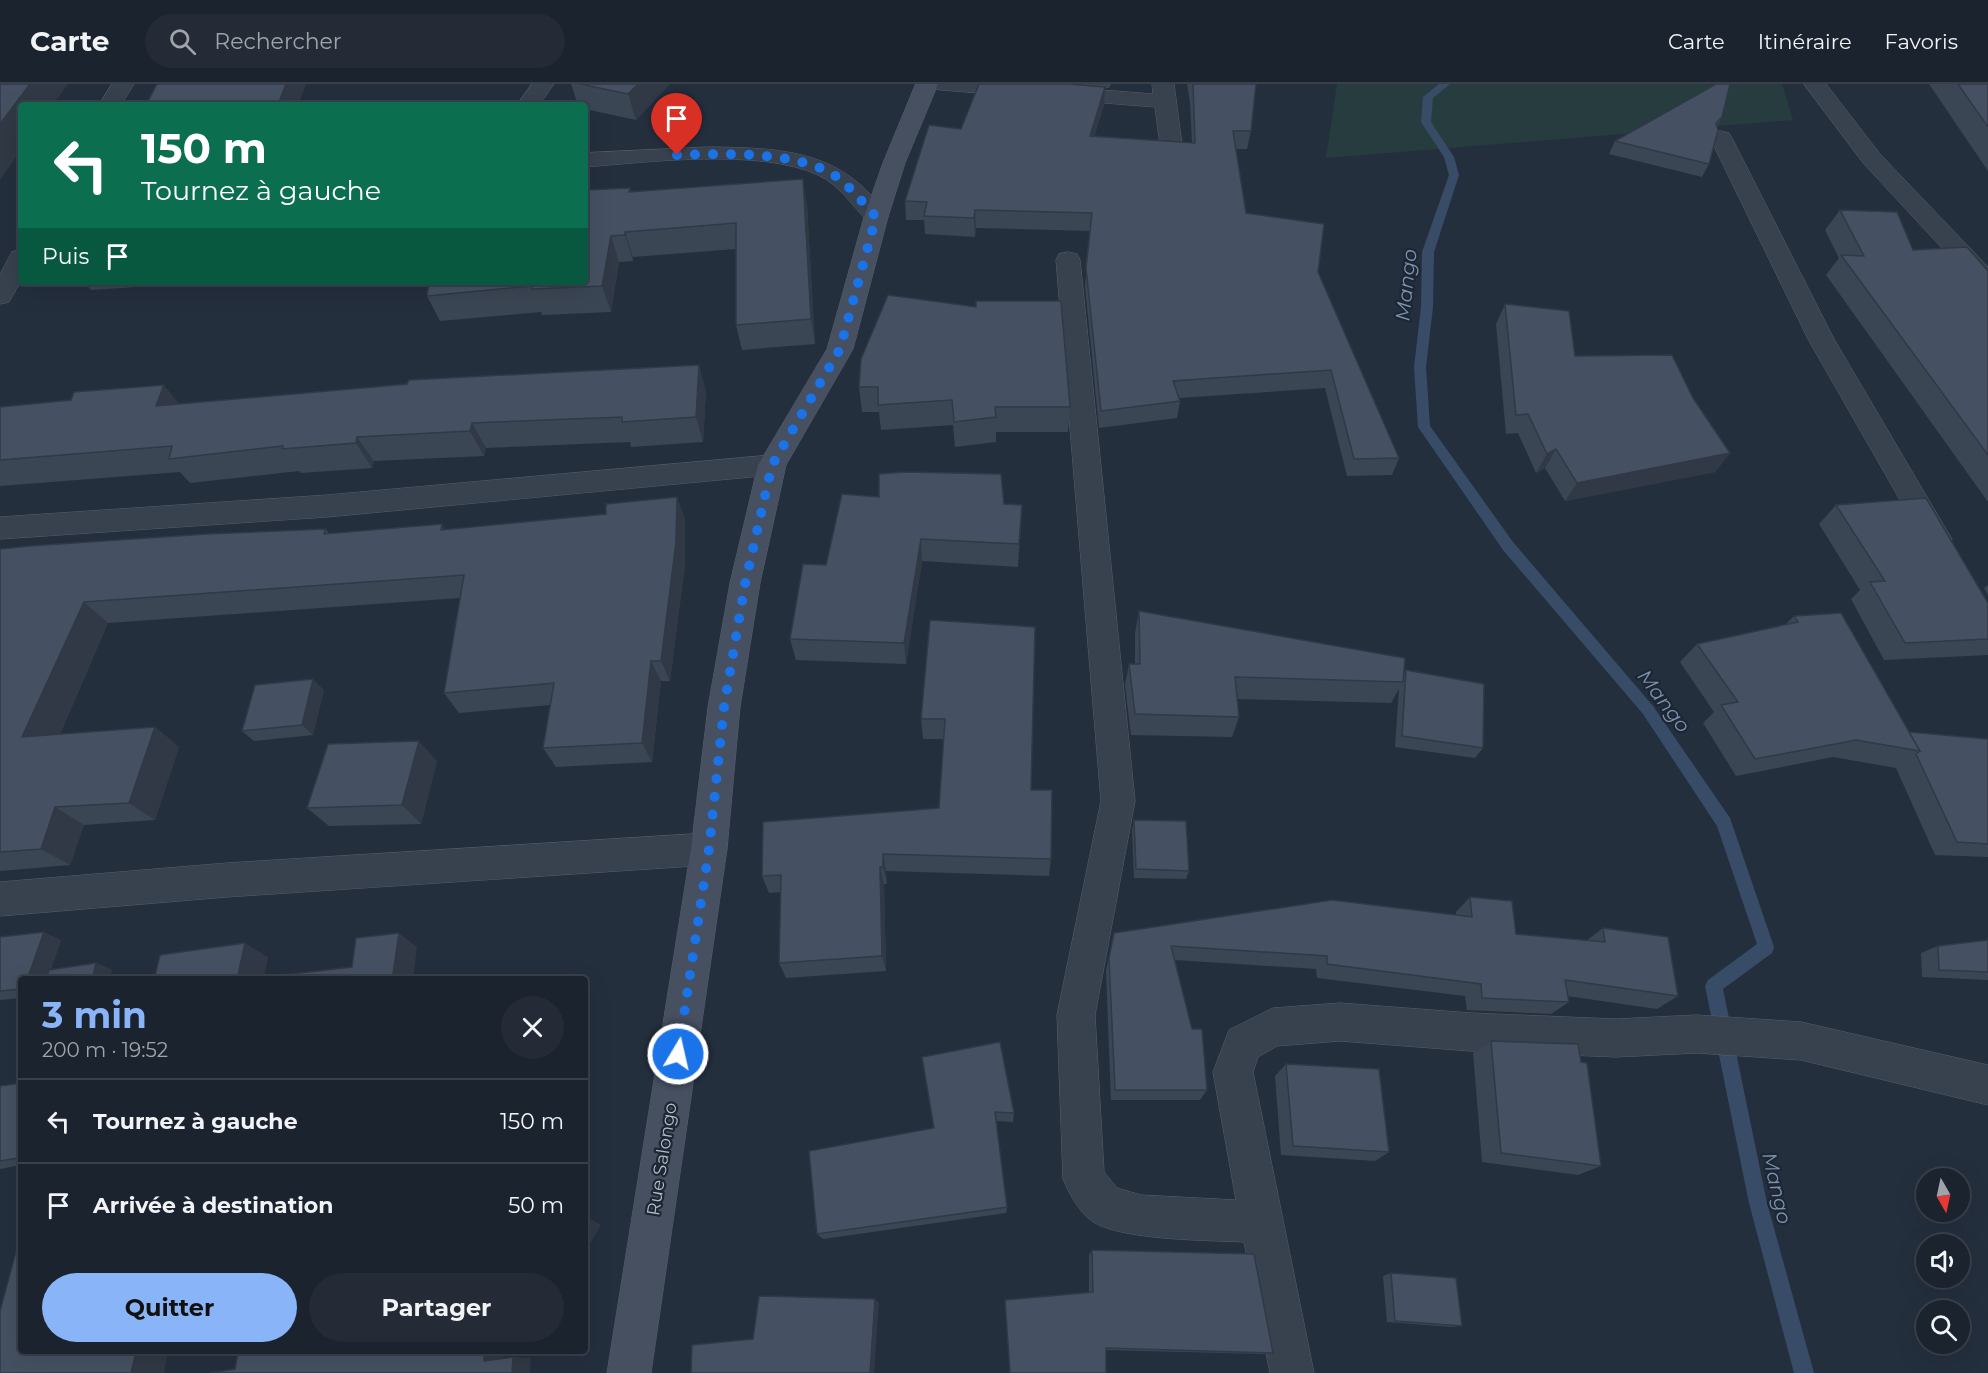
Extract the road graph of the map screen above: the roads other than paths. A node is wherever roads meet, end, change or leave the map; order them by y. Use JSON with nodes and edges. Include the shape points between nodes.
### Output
{"nodes":[{"id":1,"x":123,"y":84,"type":"edge"},
{"id":2,"x":543,"y":84,"type":"edge"},
{"id":3,"x":927,"y":84,"type":"edge"},
{"id":4,"x":941,"y":84,"type":"edge"},
{"id":5,"x":1815,"y":84,"type":"edge"},
{"id":6,"x":1164,"y":93,"type":"edge"},
{"id":7,"x":112,"y":102,"type":"edge"},
{"id":8,"x":530,"y":102,"type":"edge"},
{"id":9,"x":1720,"y":138,"type":"edge"},
{"id":10,"x":1171,"y":145,"type":"edge"},
{"id":11,"x":588,"y":160,"type":"edge"},
{"id":12,"x":876,"y":217,"type":"junction"},
{"id":13,"x":1068,"y":260,"type":"dead end"},
{"id":14,"x":18,"y":263,"type":"edge"},
{"id":15,"x":1988,"y":282,"type":"edge"},
{"id":16,"x":0,"y":296,"type":"edge"},
{"id":17,"x":772,"y":465,"type":"junction"},
{"id":18,"x":0,"y":528,"type":"edge"},
{"id":19,"x":1952,"y":564,"type":"edge"},
{"id":20,"x":709,"y":849,"type":"junction"},
{"id":21,"x":0,"y":899,"type":"edge"},
{"id":22,"x":1988,"y":1085,"type":"edge"},
{"id":23,"x":1262,"y":1222,"type":"junction"},
{"id":24,"x":629,"y":1373,"type":"edge"},
{"id":25,"x":1292,"y":1373,"type":"edge"}],
"edges":[{"from":1,"to":7,"type":"street"},
{"from":2,"to":8,"type":"street"},
{"from":3,"to":12,"type":"street","name":"Rue Salongo"},
{"from":4,"to":6,"type":"street"},
{"from":5,"to":15,"type":"street","via":[[1872,159]]},
{"from":6,"to":10,"type":"street"},
{"from":9,"to":19,"type":"street","via":[[1821,339]]},
{"from":11,"to":12,"type":"street","via":[[718,154],[803,163],[826,170]]},
{"from":12,"to":17,"type":"street","name":"Rue Salongo","via":[[840,349]]},
{"from":13,"to":23,"type":"street","via":[[1118,801],[1076,1016],[1084,1179],[1104,1205],[1141,1216]]},
{"from":14,"to":16,"type":"street"},
{"from":17,"to":18,"type":"street","via":[[327,506]]},
{"from":17,"to":20,"type":"street","name":"Rue Salongo","via":[[745,584],[724,707]]},
{"from":20,"to":21,"type":"street"},
{"from":20,"to":24,"type":"street","name":"Rue Salongo"},
{"from":22,"to":23,"type":"street","via":[[1801,1041],[1697,1034],[1616,1038],[1340,1022],[1273,1027],[1243,1044],[1233,1072]]},
{"from":23,"to":25,"type":"street"}]}
